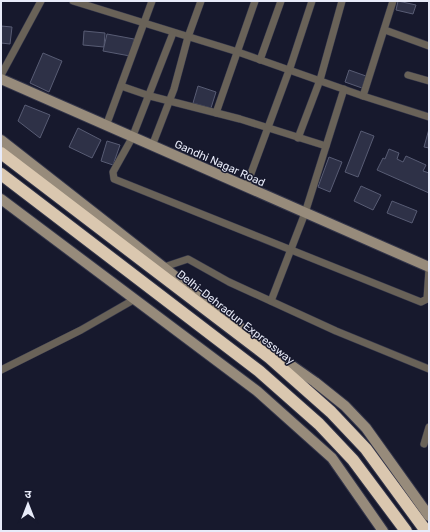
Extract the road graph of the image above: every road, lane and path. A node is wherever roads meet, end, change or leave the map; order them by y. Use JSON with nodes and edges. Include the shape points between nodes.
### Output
{"nodes":[{"id":1,"x":41,"y":1,"type":"edge"},
{"id":2,"x":73,"y":1,"type":"edge"},
{"id":3,"x":152,"y":1,"type":"edge"},
{"id":4,"x":201,"y":1,"type":"edge"},
{"id":5,"x":255,"y":1,"type":"edge"},
{"id":6,"x":280,"y":1,"type":"edge"},
{"id":7,"x":312,"y":1,"type":"edge"},
{"id":8,"x":342,"y":1,"type":"edge"},
{"id":9,"x":393,"y":1,"type":"edge"},
{"id":10,"x":94,"y":4,"type":"edge"},
{"id":11,"x":144,"y":24,"type":"junction"},
{"id":12,"x":385,"y":30,"type":"junction"},
{"id":13,"x":173,"y":33,"type":"junction"},
{"id":14,"x":188,"y":37,"type":"junction"},
{"id":15,"x":429,"y":46,"type":"edge"},
{"id":16,"x":238,"y":52,"type":"junction"},
{"id":17,"x":260,"y":60,"type":"junction"},
{"id":18,"x":289,"y":69,"type":"junction"},
{"id":19,"x":1,"y":75,"type":"edge"},
{"id":20,"x":408,"y":75,"type":"dead end"},
{"id":21,"x":1,"y":79,"type":"edge"},
{"id":22,"x":320,"y":80,"type":"junction"},
{"id":23,"x":429,"y":81,"type":"edge"},
{"id":24,"x":120,"y":86,"type":"junction"},
{"id":25,"x":344,"y":89,"type":"junction"},
{"id":26,"x":150,"y":96,"type":"junction"},
{"id":27,"x":363,"y":96,"type":"junction"},
{"id":28,"x":170,"y":101,"type":"junction"},
{"id":29,"x":429,"y":109,"type":"edge"},
{"id":30,"x":216,"y":113,"type":"junction"},
{"id":31,"x":428,"y":117,"type":"edge"},
{"id":32,"x":106,"y":126,"type":"junction"},
{"id":33,"x":268,"y":128,"type":"junction"},
{"id":34,"x":132,"y":138,"type":"junction"},
{"id":35,"x":298,"y":138,"type":"junction"},
{"id":36,"x":1,"y":140,"type":"edge"},
{"id":37,"x":152,"y":146,"type":"junction"},
{"id":38,"x":326,"y":146,"type":"junction"},
{"id":39,"x":1,"y":153,"type":"edge"},
{"id":40,"x":1,"y":174,"type":"edge"},
{"id":41,"x":246,"y":187,"type":"junction"},
{"id":42,"x":1,"y":199,"type":"edge"},
{"id":43,"x":305,"y":213,"type":"junction"},
{"id":44,"x":292,"y":251,"type":"junction"},
{"id":45,"x":164,"y":267,"type":"junction"},
{"id":46,"x":429,"y":268,"type":"edge"},
{"id":47,"x":135,"y":299,"type":"junction"},
{"id":48,"x":271,"y":301,"type":"junction"},
{"id":49,"x":1,"y":370,"type":"edge"},
{"id":50,"x":429,"y":370,"type":"edge"},
{"id":51,"x":429,"y":427,"type":"edge"},
{"id":52,"x":424,"y":444,"type":"dead end"},
{"id":53,"x":429,"y":516,"type":"edge"},
{"id":54,"x":382,"y":531,"type":"edge"},
{"id":55,"x":406,"y":531,"type":"edge"},
{"id":56,"x":426,"y":531,"type":"edge"}],
"edges":[{"from":1,"to":19,"type":"street"},
{"from":2,"to":10,"type":"street"},
{"from":3,"to":11,"type":"street"},
{"from":4,"to":14,"type":"street"},
{"from":5,"to":16,"type":"street"},
{"from":6,"to":17,"type":"street"},
{"from":7,"to":18,"type":"street"},
{"from":8,"to":22,"type":"street"},
{"from":9,"to":12,"type":"street"},
{"from":10,"to":11,"type":"street"},
{"from":11,"to":13,"type":"street"},
{"from":11,"to":24,"type":"street"},
{"from":12,"to":15,"type":"street"},
{"from":12,"to":27,"type":"street"},
{"from":13,"to":14,"type":"street"},
{"from":13,"to":26,"type":"street"},
{"from":14,"to":16,"type":"street"},
{"from":14,"to":28,"type":"street"},
{"from":16,"to":17,"type":"street"},
{"from":16,"to":30,"type":"street"},
{"from":17,"to":18,"type":"street"},
{"from":18,"to":22,"type":"street"},
{"from":18,"to":33,"type":"street"},
{"from":20,"to":23,"type":"street"},
{"from":21,"to":32,"type":"street","name":"Gandhi Nagar Road"},
{"from":22,"to":25,"type":"street"},
{"from":22,"to":35,"type":"street"},
{"from":24,"to":26,"type":"street"},
{"from":24,"to":32,"type":"street"},
{"from":25,"to":27,"type":"street"},
{"from":25,"to":38,"type":"street"},
{"from":26,"to":28,"type":"street"},
{"from":26,"to":34,"type":"street"},
{"from":27,"to":31,"type":"street"},
{"from":28,"to":30,"type":"street"},
{"from":28,"to":37,"type":"street"},
{"from":29,"to":31,"type":"street"},
{"from":30,"to":33,"type":"street"},
{"from":32,"to":34,"type":"street","name":"Gandhi Nagar Road"},
{"from":33,"to":35,"type":"street"},
{"from":33,"to":41,"type":"street"},
{"from":34,"to":37,"type":"street","name":"Gandhi Nagar Road"},
{"from":34,"to":44,"type":"street","via":[[113,172],[114,179]]},
{"from":35,"to":38,"type":"street"},
{"from":36,"to":45,"type":"street"},
{"from":37,"to":41,"type":"street","name":"Gandhi Nagar Road"},
{"from":38,"to":43,"type":"street"},
{"from":39,"to":56,"type":"highway","name":"Delhi-Dehradun Expressway","via":[[270,358],[331,412],[374,459]]},
{"from":40,"to":55,"type":"highway","via":[[259,371],[320,424],[353,460]]},
{"from":41,"to":43,"type":"street","name":"Gandhi Nagar Road"},
{"from":42,"to":47,"type":"street"},
{"from":43,"to":44,"type":"street"},
{"from":43,"to":46,"type":"street","name":"Gandhi Nagar Road"},
{"from":44,"to":46,"type":"street","via":[[421,302],[427,299]]},
{"from":44,"to":48,"type":"street"},
{"from":45,"to":48,"type":"street","via":[[188,259],[229,282]]},
{"from":45,"to":53,"type":"street","via":[[345,406],[366,428]]},
{"from":47,"to":49,"type":"street","via":[[81,330]]},
{"from":47,"to":54,"type":"street","via":[[257,391],[332,458]]},
{"from":48,"to":50,"type":"street"},
{"from":51,"to":52,"type":"street"}]}
